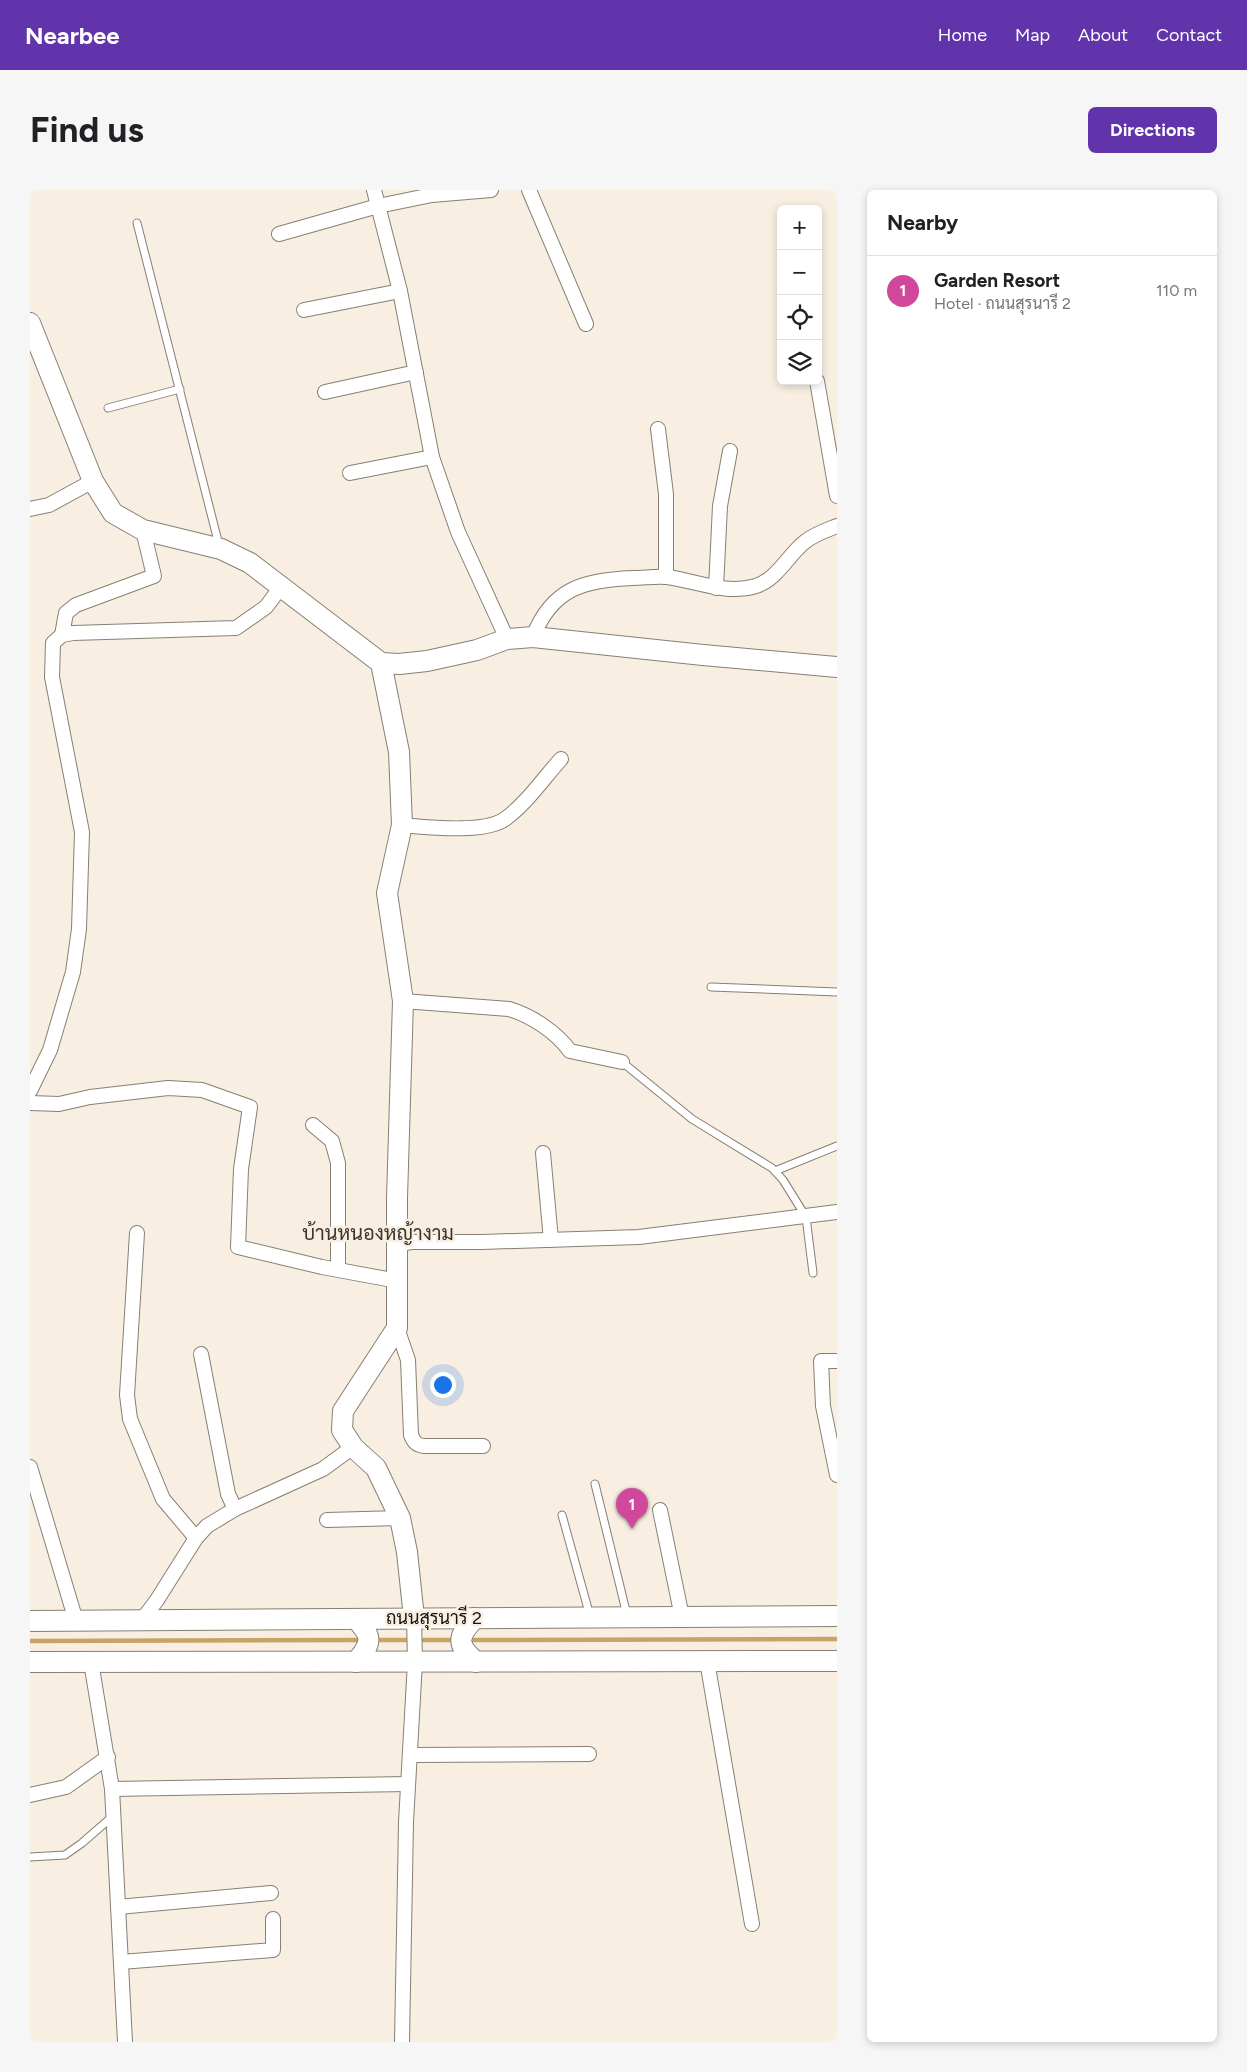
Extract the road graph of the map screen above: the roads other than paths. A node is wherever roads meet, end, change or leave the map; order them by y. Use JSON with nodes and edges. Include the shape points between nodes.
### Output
{"nodes":[{"id":1,"x":374,"y":190,"type":"edge"},
{"id":2,"x":491,"y":190,"type":"edge"},
{"id":3,"x":529,"y":190,"type":"edge"},
{"id":4,"x":378,"y":206,"type":"junction"},
{"id":5,"x":137,"y":223,"type":"dead end"},
{"id":6,"x":279,"y":234,"type":"dead end"},
{"id":7,"x":400,"y":291,"type":"junction"},
{"id":8,"x":304,"y":310,"type":"dead end"},
{"id":9,"x":30,"y":323,"type":"edge"},
{"id":10,"x":586,"y":324,"type":"dead end"},
{"id":11,"x":416,"y":372,"type":"junction"},
{"id":12,"x":818,"y":385,"type":"edge"},
{"id":13,"x":180,"y":388,"type":"junction"},
{"id":14,"x":325,"y":392,"type":"dead end"},
{"id":15,"x":108,"y":408,"type":"dead end"},
{"id":16,"x":658,"y":429,"type":"dead end"},
{"id":17,"x":730,"y":451,"type":"dead end"},
{"id":18,"x":432,"y":457,"type":"junction"},
{"id":19,"x":350,"y":472,"type":"dead end"},
{"id":20,"x":92,"y":481,"type":"junction"},
{"id":21,"x":837,"y":496,"type":"edge"},
{"id":22,"x":30,"y":509,"type":"edge"},
{"id":23,"x":837,"y":526,"type":"edge"},
{"id":24,"x":143,"y":530,"type":"junction"},
{"id":25,"x":220,"y":549,"type":"junction"},
{"id":26,"x":666,"y":577,"type":"junction"},
{"id":27,"x":281,"y":587,"type":"junction"},
{"id":28,"x":716,"y":588,"type":"junction"},
{"id":29,"x":62,"y":635,"type":"junction"},
{"id":30,"x":533,"y":637,"type":"junction"},
{"id":31,"x":507,"y":639,"type":"junction"},
{"id":32,"x":381,"y":663,"type":"junction"},
{"id":33,"x":837,"y":667,"type":"edge"},
{"id":34,"x":560,"y":759,"type":"dead end"},
{"id":35,"x":402,"y":825,"type":"junction"},
{"id":36,"x":711,"y":987,"type":"dead end"},
{"id":37,"x":837,"y":992,"type":"edge"},
{"id":38,"x":404,"y":1001,"type":"junction"},
{"id":39,"x":622,"y":1062,"type":"joint"},
{"id":40,"x":30,"y":1092,"type":"edge"},
{"id":41,"x":30,"y":1103,"type":"edge"},
{"id":42,"x":313,"y":1126,"type":"dead end"},
{"id":43,"x":837,"y":1146,"type":"edge"},
{"id":44,"x":543,"y":1153,"type":"dead end"},
{"id":45,"x":775,"y":1172,"type":"junction"},
{"id":46,"x":837,"y":1212,"type":"edge"},
{"id":47,"x":806,"y":1217,"type":"junction"},
{"id":48,"x":138,"y":1233,"type":"dead end"},
{"id":49,"x":551,"y":1240,"type":"junction"},
{"id":50,"x":398,"y":1244,"type":"junction"},
{"id":51,"x":338,"y":1269,"type":"junction"},
{"id":52,"x":813,"y":1273,"type":"dead end"},
{"id":53,"x":398,"y":1281,"type":"junction"},
{"id":54,"x":397,"y":1328,"type":"junction"},
{"id":55,"x":201,"y":1354,"type":"dead end"},
{"id":56,"x":837,"y":1360,"type":"edge"},
{"id":57,"x":833,"y":1430,"type":"edge"},
{"id":58,"x":483,"y":1446,"type":"dead end"},
{"id":59,"x":353,"y":1447,"type":"junction"},
{"id":60,"x":30,"y":1467,"type":"edge"},
{"id":61,"x":837,"y":1475,"type":"edge"},
{"id":62,"x":595,"y":1484,"type":"dead end"},
{"id":63,"x":235,"y":1509,"type":"junction"},
{"id":64,"x":660,"y":1510,"type":"dead end"},
{"id":65,"x":562,"y":1515,"type":"dead end"},
{"id":66,"x":400,"y":1518,"type":"junction"},
{"id":67,"x":327,"y":1520,"type":"dead end"},
{"id":68,"x":196,"y":1538,"type":"junction"},
{"id":69,"x":837,"y":1616,"type":"edge"},
{"id":70,"x":682,"y":1617,"type":"junction"},
{"id":71,"x":591,"y":1618,"type":"junction"},
{"id":72,"x":628,"y":1618,"type":"junction"},
{"id":73,"x":142,"y":1620,"type":"junction"},
{"id":74,"x":30,"y":1621,"type":"edge"},
{"id":75,"x":76,"y":1621,"type":"junction"},
{"id":76,"x":360,"y":1624,"type":"junction"},
{"id":77,"x":414,"y":1624,"type":"junction"},
{"id":78,"x":470,"y":1624,"type":"junction"},
{"id":79,"x":415,"y":1656,"type":"junction"},
{"id":80,"x":360,"y":1657,"type":"junction"},
{"id":81,"x":471,"y":1657,"type":"junction"},
{"id":82,"x":707,"y":1661,"type":"junction"},
{"id":83,"x":837,"y":1661,"type":"edge"},
{"id":84,"x":30,"y":1662,"type":"edge"},
{"id":85,"x":91,"y":1662,"type":"junction"},
{"id":86,"x":589,"y":1754,"type":"dead end"},
{"id":87,"x":411,"y":1755,"type":"junction"},
{"id":88,"x":108,"y":1757,"type":"junction"},
{"id":89,"x":408,"y":1784,"type":"junction"},
{"id":90,"x":112,"y":1789,"type":"junction"},
{"id":91,"x":30,"y":1795,"type":"edge"},
{"id":92,"x":114,"y":1816,"type":"junction"},
{"id":93,"x":30,"y":1857,"type":"edge"},
{"id":94,"x":271,"y":1893,"type":"dead end"},
{"id":95,"x":118,"y":1907,"type":"junction"},
{"id":96,"x":273,"y":1919,"type":"dead end"},
{"id":97,"x":752,"y":1924,"type":"dead end"},
{"id":98,"x":121,"y":1962,"type":"junction"},
{"id":99,"x":125,"y":2042,"type":"edge"},
{"id":100,"x":402,"y":2042,"type":"edge"}],
"edges":[{"from":1,"to":4,"type":"street"},
{"from":2,"to":4,"type":"street","via":[[432,195]]},
{"from":3,"to":10,"type":"street"},
{"from":4,"to":6,"type":"street"},
{"from":4,"to":7,"type":"street"},
{"from":5,"to":13,"type":"lane"},
{"from":7,"to":8,"type":"street"},
{"from":7,"to":11,"type":"street"},
{"from":9,"to":20,"type":"street"},
{"from":11,"to":14,"type":"street"},
{"from":11,"to":18,"type":"street"},
{"from":12,"to":21,"type":"street"},
{"from":13,"to":15,"type":"lane"},
{"from":13,"to":25,"type":"lane"},
{"from":16,"to":26,"type":"street","via":[[666,494]]},
{"from":17,"to":28,"type":"street","via":[[720,506]]},
{"from":18,"to":19,"type":"street"},
{"from":18,"to":31,"type":"street","via":[[458,532]]},
{"from":20,"to":22,"type":"street","via":[[49,505]]},
{"from":20,"to":24,"type":"street","via":[[112,512]]},
{"from":23,"to":28,"type":"street","via":[[806,541],[784,566],[758,586],[734,590]]},
{"from":24,"to":25,"type":"street"},
{"from":24,"to":29,"type":"street","via":[[154,576],[76,605],[66,613]]},
{"from":25,"to":27,"type":"street","via":[[250,563]]},
{"from":26,"to":28,"type":"street"},
{"from":26,"to":30,"type":"street","via":[[610,579],[574,589],[547,610]]},
{"from":27,"to":29,"type":"street","via":[[266,607],[236,628]]},
{"from":27,"to":32,"type":"street"},
{"from":29,"to":40,"type":"street","via":[[53,643],[52,677],[82,832],[80,929],[73,972],[50,1050]]},
{"from":30,"to":31,"type":"street"},
{"from":30,"to":33,"type":"street"},
{"from":31,"to":32,"type":"street","via":[[427,662]]},
{"from":32,"to":35,"type":"street","via":[[399,752]]},
{"from":34,"to":35,"type":"street","via":[[515,810],[496,823],[445,828]]},
{"from":35,"to":38,"type":"street","via":[[387,894]]},
{"from":36,"to":37,"type":"lane"},
{"from":38,"to":39,"type":"street","via":[[509,1009],[553,1033],[570,1050]]},
{"from":38,"to":50,"type":"street"},
{"from":39,"to":45,"type":"lane","via":[[692,1118]]},
{"from":41,"to":51,"type":"street","via":[[58,1104],[168,1088],[202,1090],[250,1107],[242,1169],[238,1247]]},
{"from":42,"to":51,"type":"street","via":[[332,1141],[338,1163]]},
{"from":43,"to":45,"type":"lane"},
{"from":44,"to":49,"type":"street"},
{"from":45,"to":47,"type":"lane","via":[[784,1180]]},
{"from":46,"to":47,"type":"street"},
{"from":47,"to":49,"type":"street","via":[[640,1237]]},
{"from":47,"to":52,"type":"lane"},
{"from":48,"to":68,"type":"street","via":[[126,1395],[130,1419],[163,1499]]},
{"from":49,"to":50,"type":"street"},
{"from":50,"to":53,"type":"street"},
{"from":51,"to":53,"type":"street"},
{"from":53,"to":54,"type":"street"},
{"from":54,"to":58,"type":"street","via":[[408,1360],[413,1441],[424,1446]]},
{"from":54,"to":59,"type":"street","via":[[343,1411],[342,1430]]},
{"from":55,"to":63,"type":"street","via":[[228,1494]]},
{"from":56,"to":57,"type":"street","via":[[821,1361],[823,1406]]},
{"from":57,"to":61,"type":"street"},
{"from":59,"to":63,"type":"street","via":[[323,1469]]},
{"from":59,"to":66,"type":"street","via":[[376,1468]]},
{"from":60,"to":75,"type":"street"},
{"from":62,"to":72,"type":"lane"},
{"from":63,"to":68,"type":"street","via":[[207,1526]]},
{"from":64,"to":70,"type":"street"},
{"from":65,"to":71,"type":"lane"},
{"from":66,"to":67,"type":"street"},
{"from":66,"to":77,"type":"street"},
{"from":68,"to":73,"type":"street"},
{"from":69,"to":70,"type":"street","name":"ถนนสุรนารี 2"},
{"from":70,"to":72,"type":"street","name":"ถนนสุรนารี 2"},
{"from":71,"to":72,"type":"street","name":"ถนนสุรนารี 2"},
{"from":71,"to":78,"type":"street","name":"ถนนสุรนารี 2"},
{"from":73,"to":75,"type":"street","name":"ถนนสุรนารี 2"},
{"from":73,"to":76,"type":"street","name":"ถนนสุรนารี 2"},
{"from":74,"to":75,"type":"street","name":"ถนนสุรนารี 2"},
{"from":76,"to":77,"type":"street","name":"ถนนสุรนารี 2"},
{"from":76,"to":80,"type":"street","via":[[369,1641]]},
{"from":77,"to":78,"type":"street","name":"ถนนสุรนารี 2"},
{"from":77,"to":79,"type":"street"},
{"from":78,"to":81,"type":"street","via":[[461,1643]]},
{"from":79,"to":80,"type":"street"},
{"from":79,"to":81,"type":"street"},
{"from":79,"to":87,"type":"street"},
{"from":80,"to":85,"type":"street"},
{"from":81,"to":82,"type":"street"},
{"from":82,"to":83,"type":"street"},
{"from":82,"to":97,"type":"street"},
{"from":84,"to":85,"type":"street"},
{"from":85,"to":88,"type":"street"},
{"from":86,"to":87,"type":"street"},
{"from":87,"to":89,"type":"street"},
{"from":88,"to":90,"type":"street"},
{"from":88,"to":91,"type":"street","via":[[66,1787]]},
{"from":89,"to":90,"type":"street"},
{"from":89,"to":100,"type":"street"},
{"from":90,"to":92,"type":"street"},
{"from":92,"to":93,"type":"lane","via":[[65,1855]]},
{"from":92,"to":95,"type":"street"},
{"from":94,"to":95,"type":"street"},
{"from":95,"to":98,"type":"street"},
{"from":96,"to":98,"type":"street","via":[[273,1950]]},
{"from":98,"to":99,"type":"street"}]}
